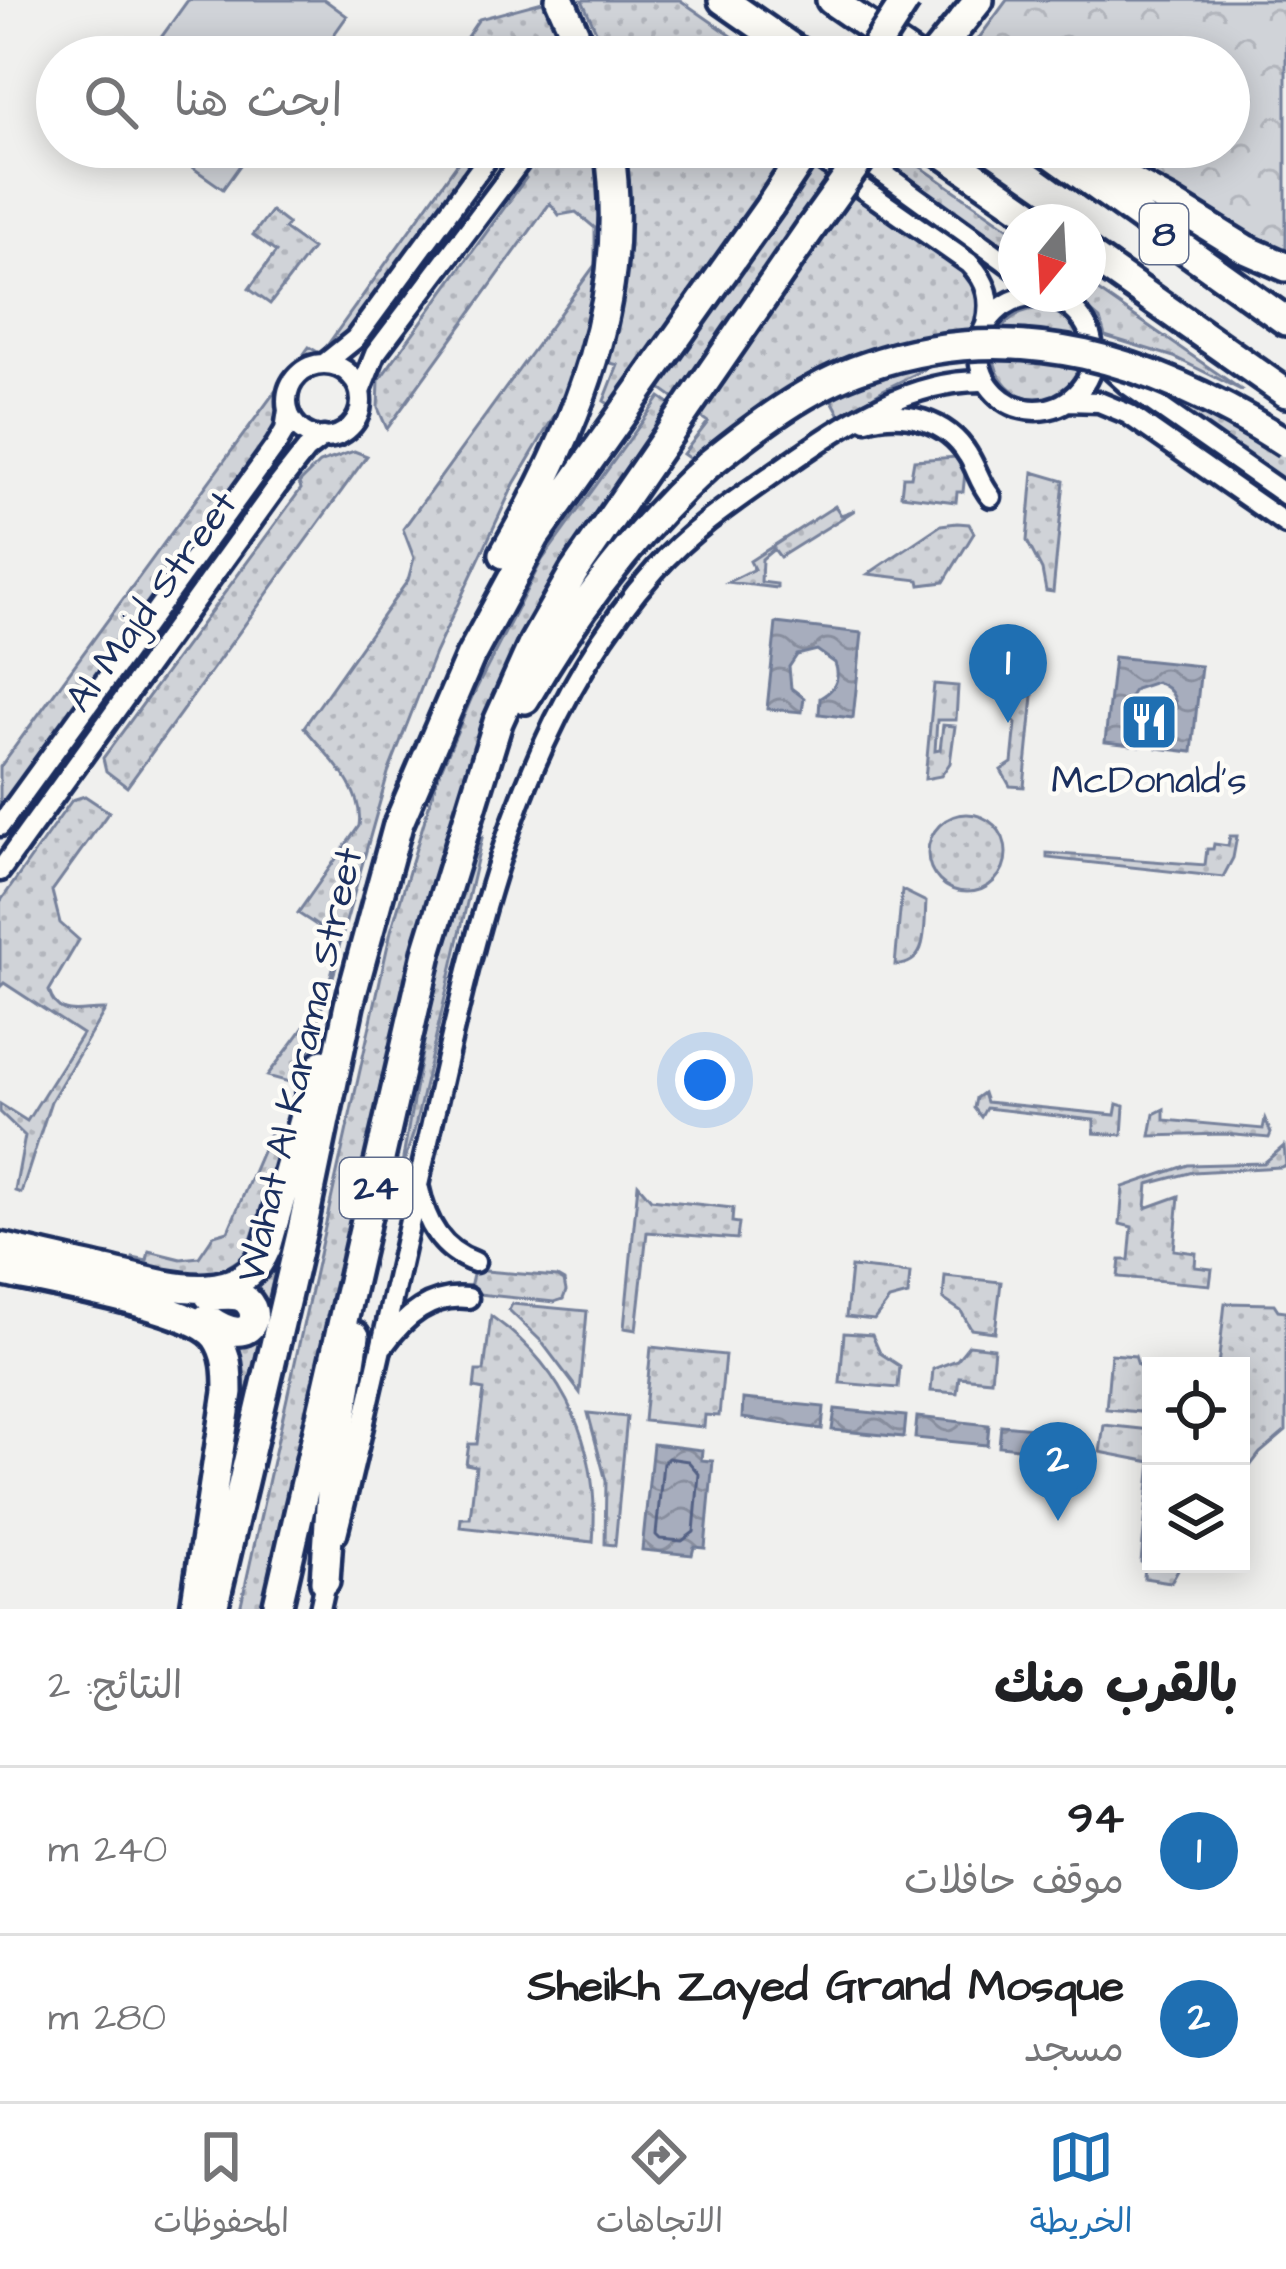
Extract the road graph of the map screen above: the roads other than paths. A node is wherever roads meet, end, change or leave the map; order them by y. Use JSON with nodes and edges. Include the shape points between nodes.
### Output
{"nodes":[{"id":1,"x":723,"y":0,"type":"edge"},
{"id":2,"x":831,"y":0,"type":"edge"},
{"id":3,"x":906,"y":0,"type":"edge"},
{"id":4,"x":979,"y":0,"type":"edge"},
{"id":5,"x":561,"y":2,"type":"edge"},
{"id":6,"x":576,"y":36,"type":"edge"},
{"id":7,"x":775,"y":36,"type":"edge"},
{"id":8,"x":883,"y":36,"type":"edge"},
{"id":9,"x":883,"y":36,"type":"edge"},
{"id":10,"x":950,"y":36,"type":"edge"},
{"id":11,"x":481,"y":168,"type":"edge"},
{"id":12,"x":515,"y":168,"type":"edge"},
{"id":13,"x":611,"y":168,"type":"edge"},
{"id":14,"x":793,"y":168,"type":"edge"},
{"id":15,"x":836,"y":168,"type":"edge"},
{"id":16,"x":853,"y":168,"type":"edge"},
{"id":17,"x":876,"y":168,"type":"edge"},
{"id":18,"x":964,"y":168,"type":"edge"},
{"id":19,"x":1071,"y":168,"type":"edge"},
{"id":20,"x":1105,"y":168,"type":"edge"},
{"id":21,"x":1016,"y":204,"type":"edge"},
{"id":22,"x":998,"y":256,"type":"edge"},
{"id":23,"x":1106,"y":267,"type":"edge"},
{"id":24,"x":1286,"y":267,"type":"edge"},
{"id":25,"x":998,"y":312,"type":"edge"},
{"id":26,"x":1074,"y":312,"type":"edge"},
{"id":27,"x":1286,"y":321,"type":"edge"},
{"id":28,"x":985,"y":326,"type":"junction"},
{"id":29,"x":1093,"y":351,"type":"junction"},
{"id":30,"x":324,"y":364,"type":"junction"},
{"id":31,"x":986,"y":381,"type":"junction"},
{"id":32,"x":360,"y":392,"type":"junction"},
{"id":33,"x":1286,"y":393,"type":"edge"},
{"id":34,"x":1067,"y":401,"type":"junction"},
{"id":35,"x":289,"y":410,"type":"junction"},
{"id":36,"x":323,"y":437,"type":"junction"},
{"id":37,"x":824,"y":439,"type":"junction"},
{"id":38,"x":1286,"y":443,"type":"edge"},
{"id":39,"x":1286,"y":495,"type":"edge"},
{"id":40,"x":992,"y":496,"type":"dead end"},
{"id":41,"x":1286,"y":524,"type":"edge"},
{"id":42,"x":484,"y":770,"type":"junction"},
{"id":43,"x":398,"y":825,"type":"junction"},
{"id":44,"x":0,"y":826,"type":"edge"},
{"id":45,"x":0,"y":871,"type":"edge"},
{"id":46,"x":349,"y":1005,"type":"junction"},
{"id":47,"x":418,"y":1184,"type":"junction"},
{"id":48,"x":372,"y":1204,"type":"junction"},
{"id":49,"x":0,"y":1247,"type":"edge"},
{"id":50,"x":475,"y":1262,"type":"dead end"},
{"id":51,"x":0,"y":1271,"type":"edge"},
{"id":52,"x":183,"y":1289,"type":"junction"},
{"id":53,"x":468,"y":1298,"type":"dead end"},
{"id":54,"x":163,"y":1310,"type":"junction"},
{"id":55,"x":381,"y":1349,"type":"junction"},
{"id":56,"x":322,"y":1595,"type":"edge"},
{"id":57,"x":195,"y":1609,"type":"edge"},
{"id":58,"x":213,"y":1609,"type":"edge"},
{"id":59,"x":277,"y":1609,"type":"edge"}],
"edges":[{"from":1,"to":7,"type":"highway"},
{"from":2,"to":8,"type":"highway"},
{"from":3,"to":9,"type":"highway","bridge":true},
{"from":4,"to":10,"type":"highway"},
{"from":5,"to":6,"type":"highway"},
{"from":11,"to":30,"type":"street","via":[[355,339]]},
{"from":12,"to":32,"type":"street","via":[[375,354]]},
{"from":13,"to":43,"type":"highway","via":[[613,272],[601,340],[579,406],[466,629]]},
{"from":14,"to":43,"type":"highway","name":"Wahat Al Karama Street","number":"24","bridge":true,"via":[[535,537],[470,657]]},
{"from":15,"to":28,"type":"street","via":[[970,263],[989,295]]},
{"from":16,"to":42,"type":"highway","number":"24","bridge":true,"via":[[574,572],[506,702]]},
{"from":17,"to":22,"type":"street"},
{"from":18,"to":21,"type":"highway"},
{"from":19,"to":27,"type":"highway","number":"8"},
{"from":20,"to":24,"type":"highway"},
{"from":23,"to":33,"type":"highway","number":"8"},
{"from":25,"to":28,"type":"street"},
{"from":26,"to":29,"type":"street"},
{"from":28,"to":31,"type":"street","via":[[979,353]]},
{"from":29,"to":34,"type":"street","via":[[1087,379]]},
{"from":29,"to":39,"type":"street","via":[[1127,384]]},
{"from":30,"to":32,"type":"street","via":[[351,375]]},
{"from":30,"to":35,"type":"street","via":[[294,380]]},
{"from":31,"to":34,"type":"street","via":[[1024,409]]},
{"from":31,"to":37,"type":"street","via":[[934,384]]},
{"from":32,"to":36,"type":"street","via":[[355,421]]},
{"from":34,"to":41,"type":"street","via":[[1128,414]]},
{"from":35,"to":36,"type":"street","via":[[301,429]]},
{"from":35,"to":44,"type":"street","name":"Al Majd Street","via":[[277,445]]},
{"from":36,"to":45,"type":"street","name":"Al Majd Street","via":[[276,488]]},
{"from":37,"to":40,"type":"street","via":[[874,417],[922,419],[961,445]]},
{"from":37,"to":47,"type":"street","via":[[718,512],[655,570],[564,710],[485,899]]},
{"from":38,"to":42,"type":"highway","bridge":true,"via":[[1206,395],[1117,362],[1040,346],[930,350],[861,368],[756,427],[640,533],[587,602]]},
{"from":42,"to":48,"type":"highway","number":"24","via":[[445,881]]},
{"from":43,"to":46,"type":"highway","name":"Wahat Al Karama Street","number":"24"},
{"from":46,"to":52,"type":"highway","via":[[307,1106],[262,1261],[233,1283]]},
{"from":46,"to":58,"type":"highway","name":"Wahat Al Karama Street","number":"24"},
{"from":47,"to":50,"type":"street","via":[[436,1234]]},
{"from":47,"to":55,"type":"street"},
{"from":48,"to":56,"type":"highway"},
{"from":48,"to":59,"type":"highway","number":"24"},
{"from":49,"to":52,"type":"highway"},
{"from":51,"to":54,"type":"highway"},
{"from":52,"to":54,"type":"highway","via":[[242,1297],[251,1305],[250,1325],[234,1334],[191,1311]]},
{"from":53,"to":55,"type":"street","via":[[418,1310]]},
{"from":54,"to":57,"type":"highway","via":[[208,1330],[227,1361]]},
{"from":55,"to":56,"type":"street"}]}
